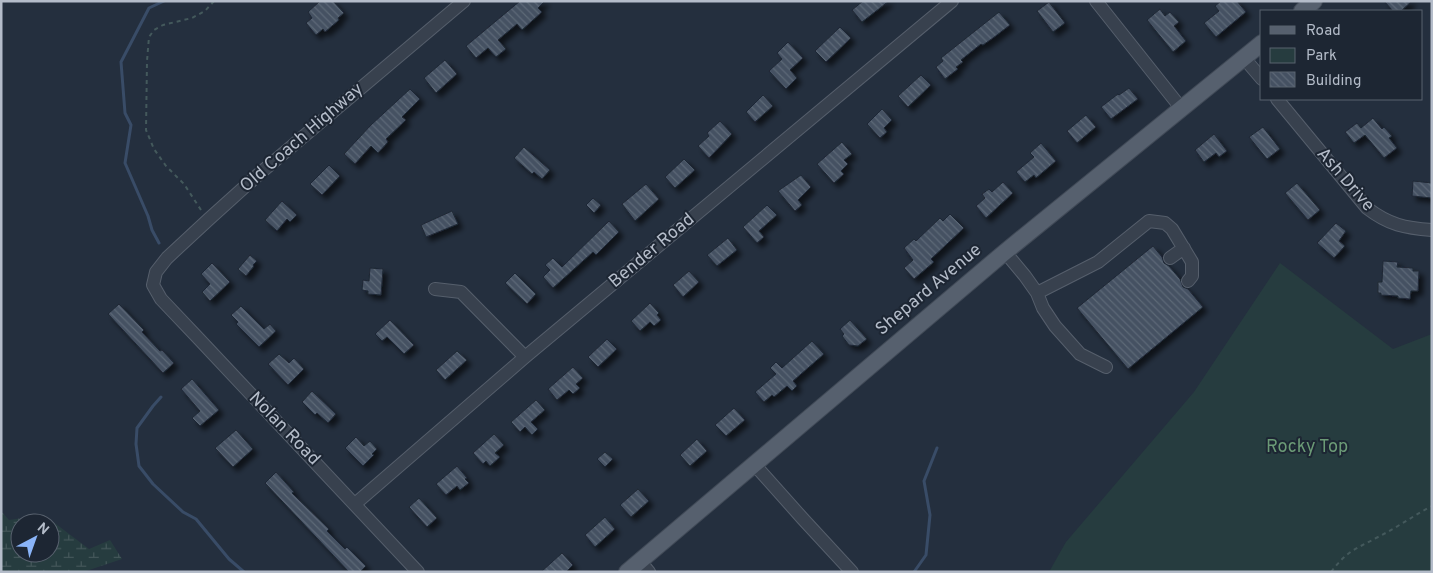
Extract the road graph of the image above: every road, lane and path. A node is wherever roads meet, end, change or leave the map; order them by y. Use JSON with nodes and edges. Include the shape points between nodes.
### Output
{"nodes":[{"id":1,"x":214,"y":1,"type":"edge"},
{"id":2,"x":464,"y":1,"type":"edge"},
{"id":3,"x":952,"y":1,"type":"edge"},
{"id":4,"x":1096,"y":1,"type":"edge"},
{"id":5,"x":1314,"y":1,"type":"edge"},
{"id":6,"x":1303,"y":10,"type":"edge"},
{"id":7,"x":1260,"y":46,"type":"edge"},
{"id":8,"x":1244,"y":58,"type":"junction"},
{"id":9,"x":1260,"y":77,"type":"edge"},
{"id":10,"x":1279,"y":100,"type":"edge"},
{"id":11,"x":1182,"y":108,"type":"junction"},
{"id":12,"x":209,"y":219,"type":"junction"},
{"id":13,"x":1432,"y":230,"type":"edge"},
{"id":14,"x":1184,"y":248,"type":"junction"},
{"id":15,"x":1005,"y":252,"type":"junction"},
{"id":16,"x":1170,"y":258,"type":"dead end"},
{"id":17,"x":1188,"y":280,"type":"dead end"},
{"id":18,"x":153,"y":285,"type":"joint"},
{"id":19,"x":435,"y":289,"type":"dead end"},
{"id":20,"x":1037,"y":293,"type":"junction"},
{"id":21,"x":525,"y":357,"type":"junction"},
{"id":22,"x":1106,"y":367,"type":"dead end"},
{"id":23,"x":754,"y":464,"type":"junction"},
{"id":24,"x":355,"y":504,"type":"junction"},
{"id":25,"x":1432,"y":506,"type":"edge"},
{"id":26,"x":644,"y":566,"type":"edge"},
{"id":27,"x":418,"y":572,"type":"edge"},
{"id":28,"x":627,"y":572,"type":"edge"},
{"id":29,"x":852,"y":572,"type":"edge"},
{"id":30,"x":1332,"y":572,"type":"edge"}],
"edges":[{"from":1,"to":12,"type":"path","via":[[192,18],[154,30],[149,37],[147,61],[146,130],[166,166],[184,184]]},
{"from":2,"to":12,"type":"street","name":"Old Coach Highway"},
{"from":3,"to":21,"type":"street","name":"Bender Road"},
{"from":4,"to":11,"type":"street"},
{"from":5,"to":6,"type":"main road"},
{"from":7,"to":8,"type":"main road","name":"Shepard Avenue"},
{"from":8,"to":9,"type":"street"},
{"from":8,"to":11,"type":"main road","name":"Shepard Avenue"},
{"from":10,"to":13,"type":"street","name":"Ash Drive","via":[[1367,208],[1395,225]]},
{"from":11,"to":15,"type":"main road","name":"Shepard Avenue"},
{"from":12,"to":18,"type":"street","name":"Old Coach Highway","via":[[167,258],[156,272]]},
{"from":14,"to":16,"type":"street"},
{"from":14,"to":17,"type":"street","via":[[1192,262],[1192,276]]},
{"from":14,"to":20,"type":"street","via":[[1172,228],[1165,223],[1149,221],[1098,262]]},
{"from":15,"to":20,"type":"street"},
{"from":15,"to":23,"type":"main road","name":"Shepard Avenue"},
{"from":18,"to":24,"type":"street","name":"Nolan Road","via":[[161,299]]},
{"from":19,"to":21,"type":"street","via":[[461,292]]},
{"from":20,"to":22,"type":"street","via":[[1055,326],[1080,354]]},
{"from":21,"to":24,"type":"street","name":"Bender Road"},
{"from":23,"to":26,"type":"main road","name":"Shepard Avenue"},
{"from":23,"to":29,"type":"street"},
{"from":24,"to":27,"type":"street","name":"Nolan Road"},
{"from":25,"to":30,"type":"path","via":[[1354,548],[1342,557]]},
{"from":26,"to":28,"type":"main road","name":"Shepard Avenue"}]}
